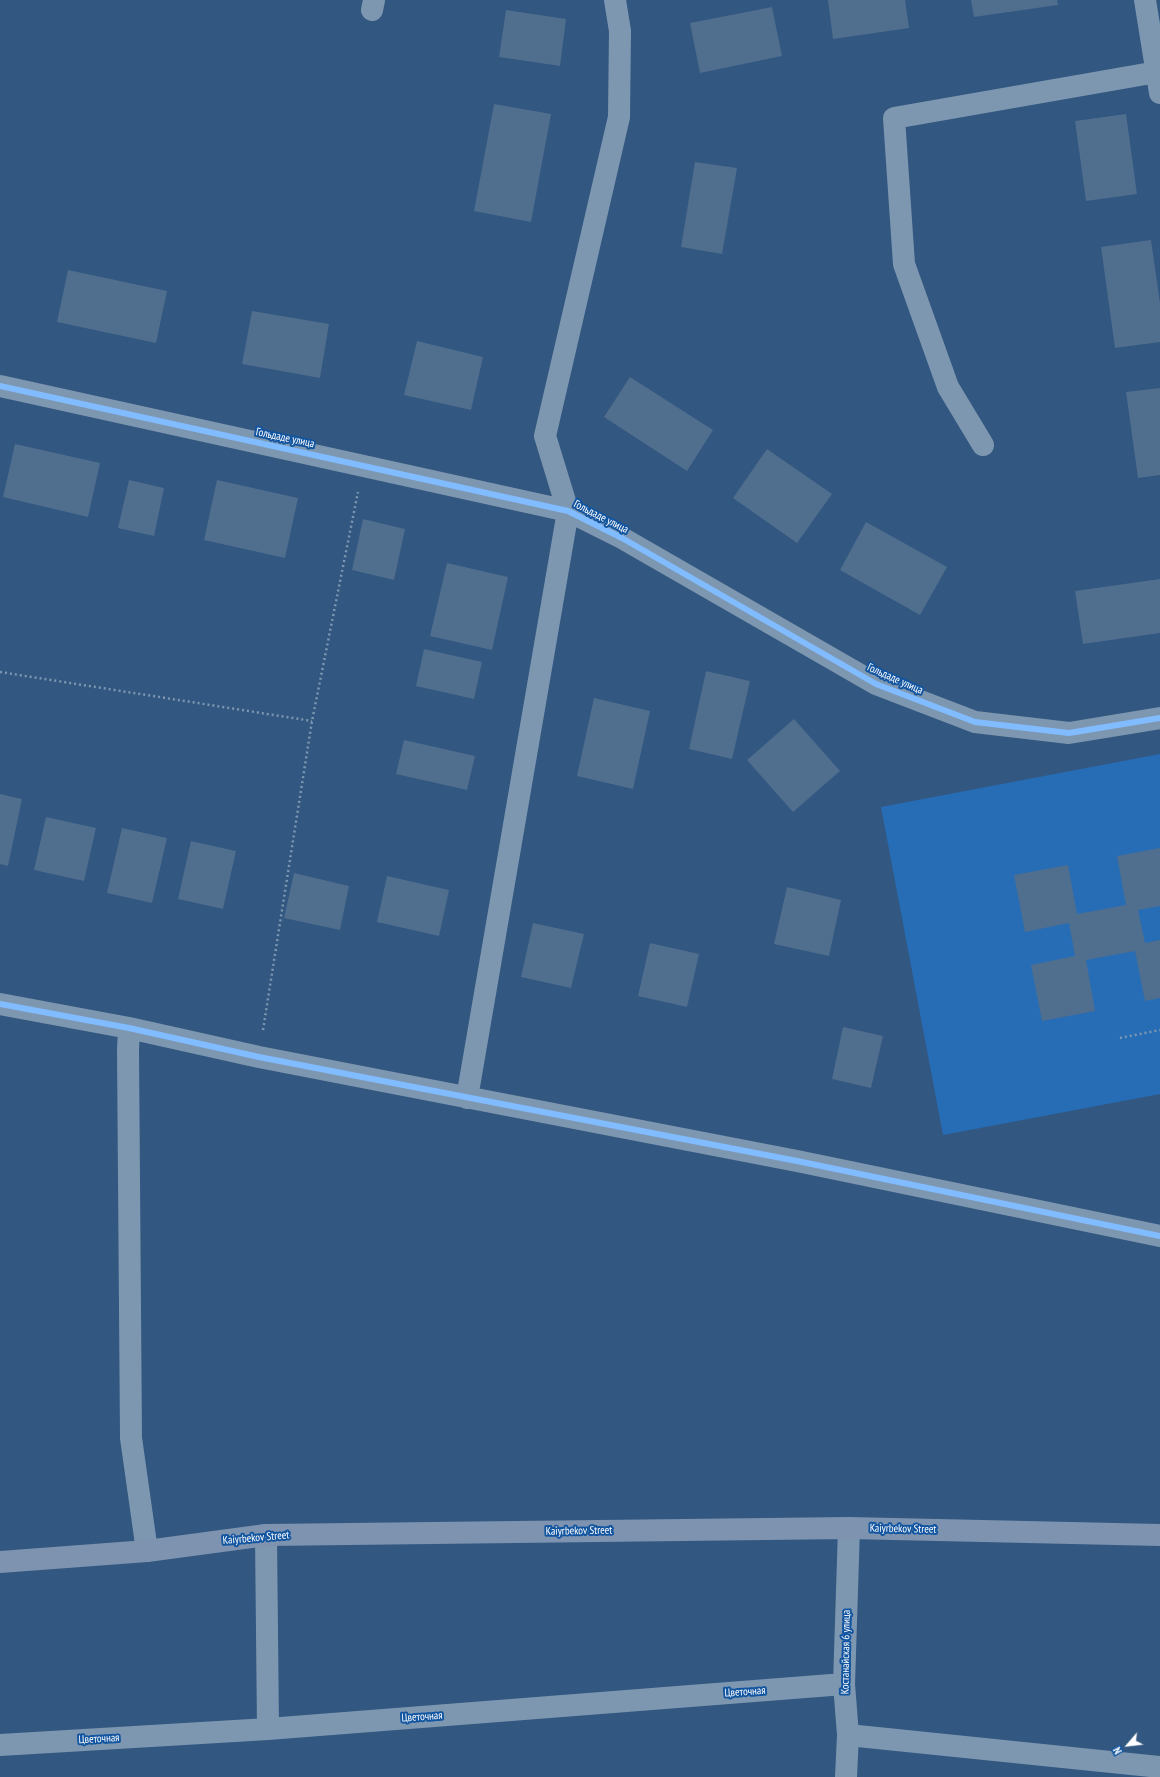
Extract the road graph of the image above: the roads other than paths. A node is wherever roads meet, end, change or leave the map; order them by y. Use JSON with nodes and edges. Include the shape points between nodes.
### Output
{"nodes":[{"id":1,"x":615,"y":0,"type":"edge"},
{"id":2,"x":1145,"y":0,"type":"edge"},
{"id":3,"x":1157,"y":72,"type":"junction"},
{"id":4,"x":1160,"y":93,"type":"edge"},
{"id":5,"x":0,"y":386,"type":"edge"},
{"id":6,"x":983,"y":445,"type":"dead end"},
{"id":7,"x":568,"y":511,"type":"junction"},
{"id":8,"x":1160,"y":718,"type":"edge"},
{"id":9,"x":0,"y":1004,"type":"edge"},
{"id":10,"x":129,"y":1028,"type":"junction"},
{"id":11,"x":467,"y":1098,"type":"junction"},
{"id":12,"x":1160,"y":1236,"type":"edge"},
{"id":13,"x":849,"y":1528,"type":"junction"},
{"id":14,"x":1157,"y":1533,"type":"edge"},
{"id":15,"x":266,"y":1535,"type":"junction"},
{"id":16,"x":148,"y":1551,"type":"junction"},
{"id":17,"x":0,"y":1562,"type":"edge"},
{"id":18,"x":844,"y":1684,"type":"junction"},
{"id":19,"x":268,"y":1729,"type":"junction"},
{"id":20,"x":848,"y":1735,"type":"junction"},
{"id":21,"x":0,"y":1745,"type":"edge"},
{"id":22,"x":1160,"y":1767,"type":"edge"},
{"id":23,"x":846,"y":1777,"type":"edge"}],
"edges":[{"from":1,"to":7,"type":"street","via":[[620,31],[619,117],[545,436]]},
{"from":2,"to":3,"type":"street"},
{"from":3,"to":4,"type":"street"},
{"from":3,"to":6,"type":"street","via":[[894,118],[904,264],[948,387]]},
{"from":5,"to":7,"type":"street","name":"Гольдаде улица"},
{"from":7,"to":8,"type":"street","name":"Гольдаде улица","via":[[622,538],[876,684],[975,722],[1069,733]]},
{"from":7,"to":11,"type":"street"},
{"from":9,"to":10,"type":"street"},
{"from":10,"to":11,"type":"street"},
{"from":10,"to":16,"type":"street","via":[[131,1438]]},
{"from":11,"to":12,"type":"street","via":[[797,1161]]},
{"from":13,"to":14,"type":"main road","name":"Kaiyrbekov Street"},
{"from":13,"to":15,"type":"main road","name":"Kaiyrbekov Street"},
{"from":13,"to":18,"type":"street","name":"Костанайская 6 улица"},
{"from":15,"to":16,"type":"main road","name":"Kaiyrbekov Street"},
{"from":15,"to":19,"type":"street"},
{"from":16,"to":17,"type":"main road","name":"Kaiyrbekov Street"},
{"from":18,"to":19,"type":"street","name":"Цветочная"},
{"from":18,"to":20,"type":"street","name":"Костанайская 6 улица"},
{"from":19,"to":21,"type":"street","name":"Цветочная"},
{"from":20,"to":22,"type":"street"},
{"from":20,"to":23,"type":"street","name":"Костанайская 6 улица"}]}
